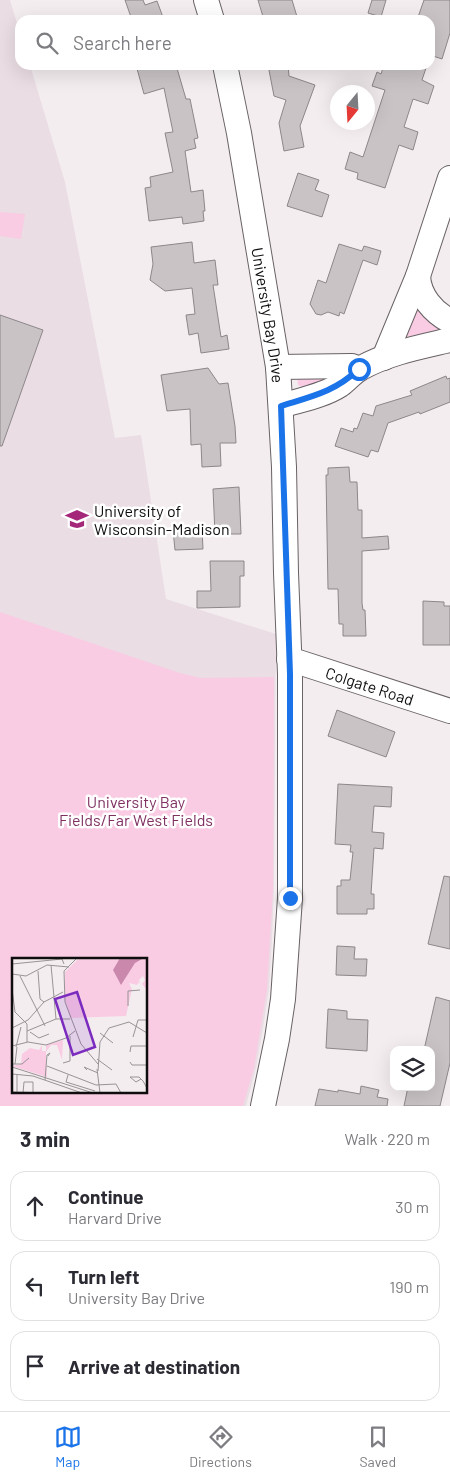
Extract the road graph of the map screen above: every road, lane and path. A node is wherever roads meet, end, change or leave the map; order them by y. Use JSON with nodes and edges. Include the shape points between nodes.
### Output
{"nodes":[{"id":1,"x":206,"y":0,"type":"edge"},
{"id":2,"x":210,"y":15,"type":"edge"},
{"id":3,"x":226,"y":70,"type":"edge"},
{"id":4,"x":450,"y":178,"type":"edge"},
{"id":5,"x":418,"y":276,"type":"junction"},
{"id":6,"x":450,"y":321,"type":"edge"},
{"id":7,"x":450,"y":340,"type":"edge"},
{"id":8,"x":384,"y":358,"type":"junction"},
{"id":9,"x":278,"y":367,"type":"junction"},
{"id":10,"x":359,"y":369,"type":"junction"},
{"id":11,"x":281,"y":406,"type":"junction"},
{"id":12,"x":289,"y":659,"type":"junction"},
{"id":13,"x":450,"y":711,"type":"edge"},
{"id":14,"x":263,"y":1106,"type":"edge"}],
"edges":[{"from":1,"to":2,"type":"street"},
{"from":3,"to":9,"type":"street","name":"University Bay Drive","via":[[240,133]]},
{"from":4,"to":5,"type":"street"},
{"from":5,"to":6,"type":"street","via":[[418,285],[425,298]]},
{"from":5,"to":8,"type":"street"},
{"from":7,"to":8,"type":"street"},
{"from":8,"to":10,"type":"street"},
{"from":9,"to":10,"type":"street","via":[[352,366]]},
{"from":9,"to":11,"type":"street","name":"University Bay Drive"},
{"from":10,"to":11,"type":"street","via":[[332,389]]},
{"from":11,"to":12,"type":"street","name":"University Bay Drive"},
{"from":12,"to":13,"type":"street","name":"Colgate Road"},
{"from":12,"to":14,"type":"street","name":"University Bay Drive","via":[[290,898],[283,999]]}]}
